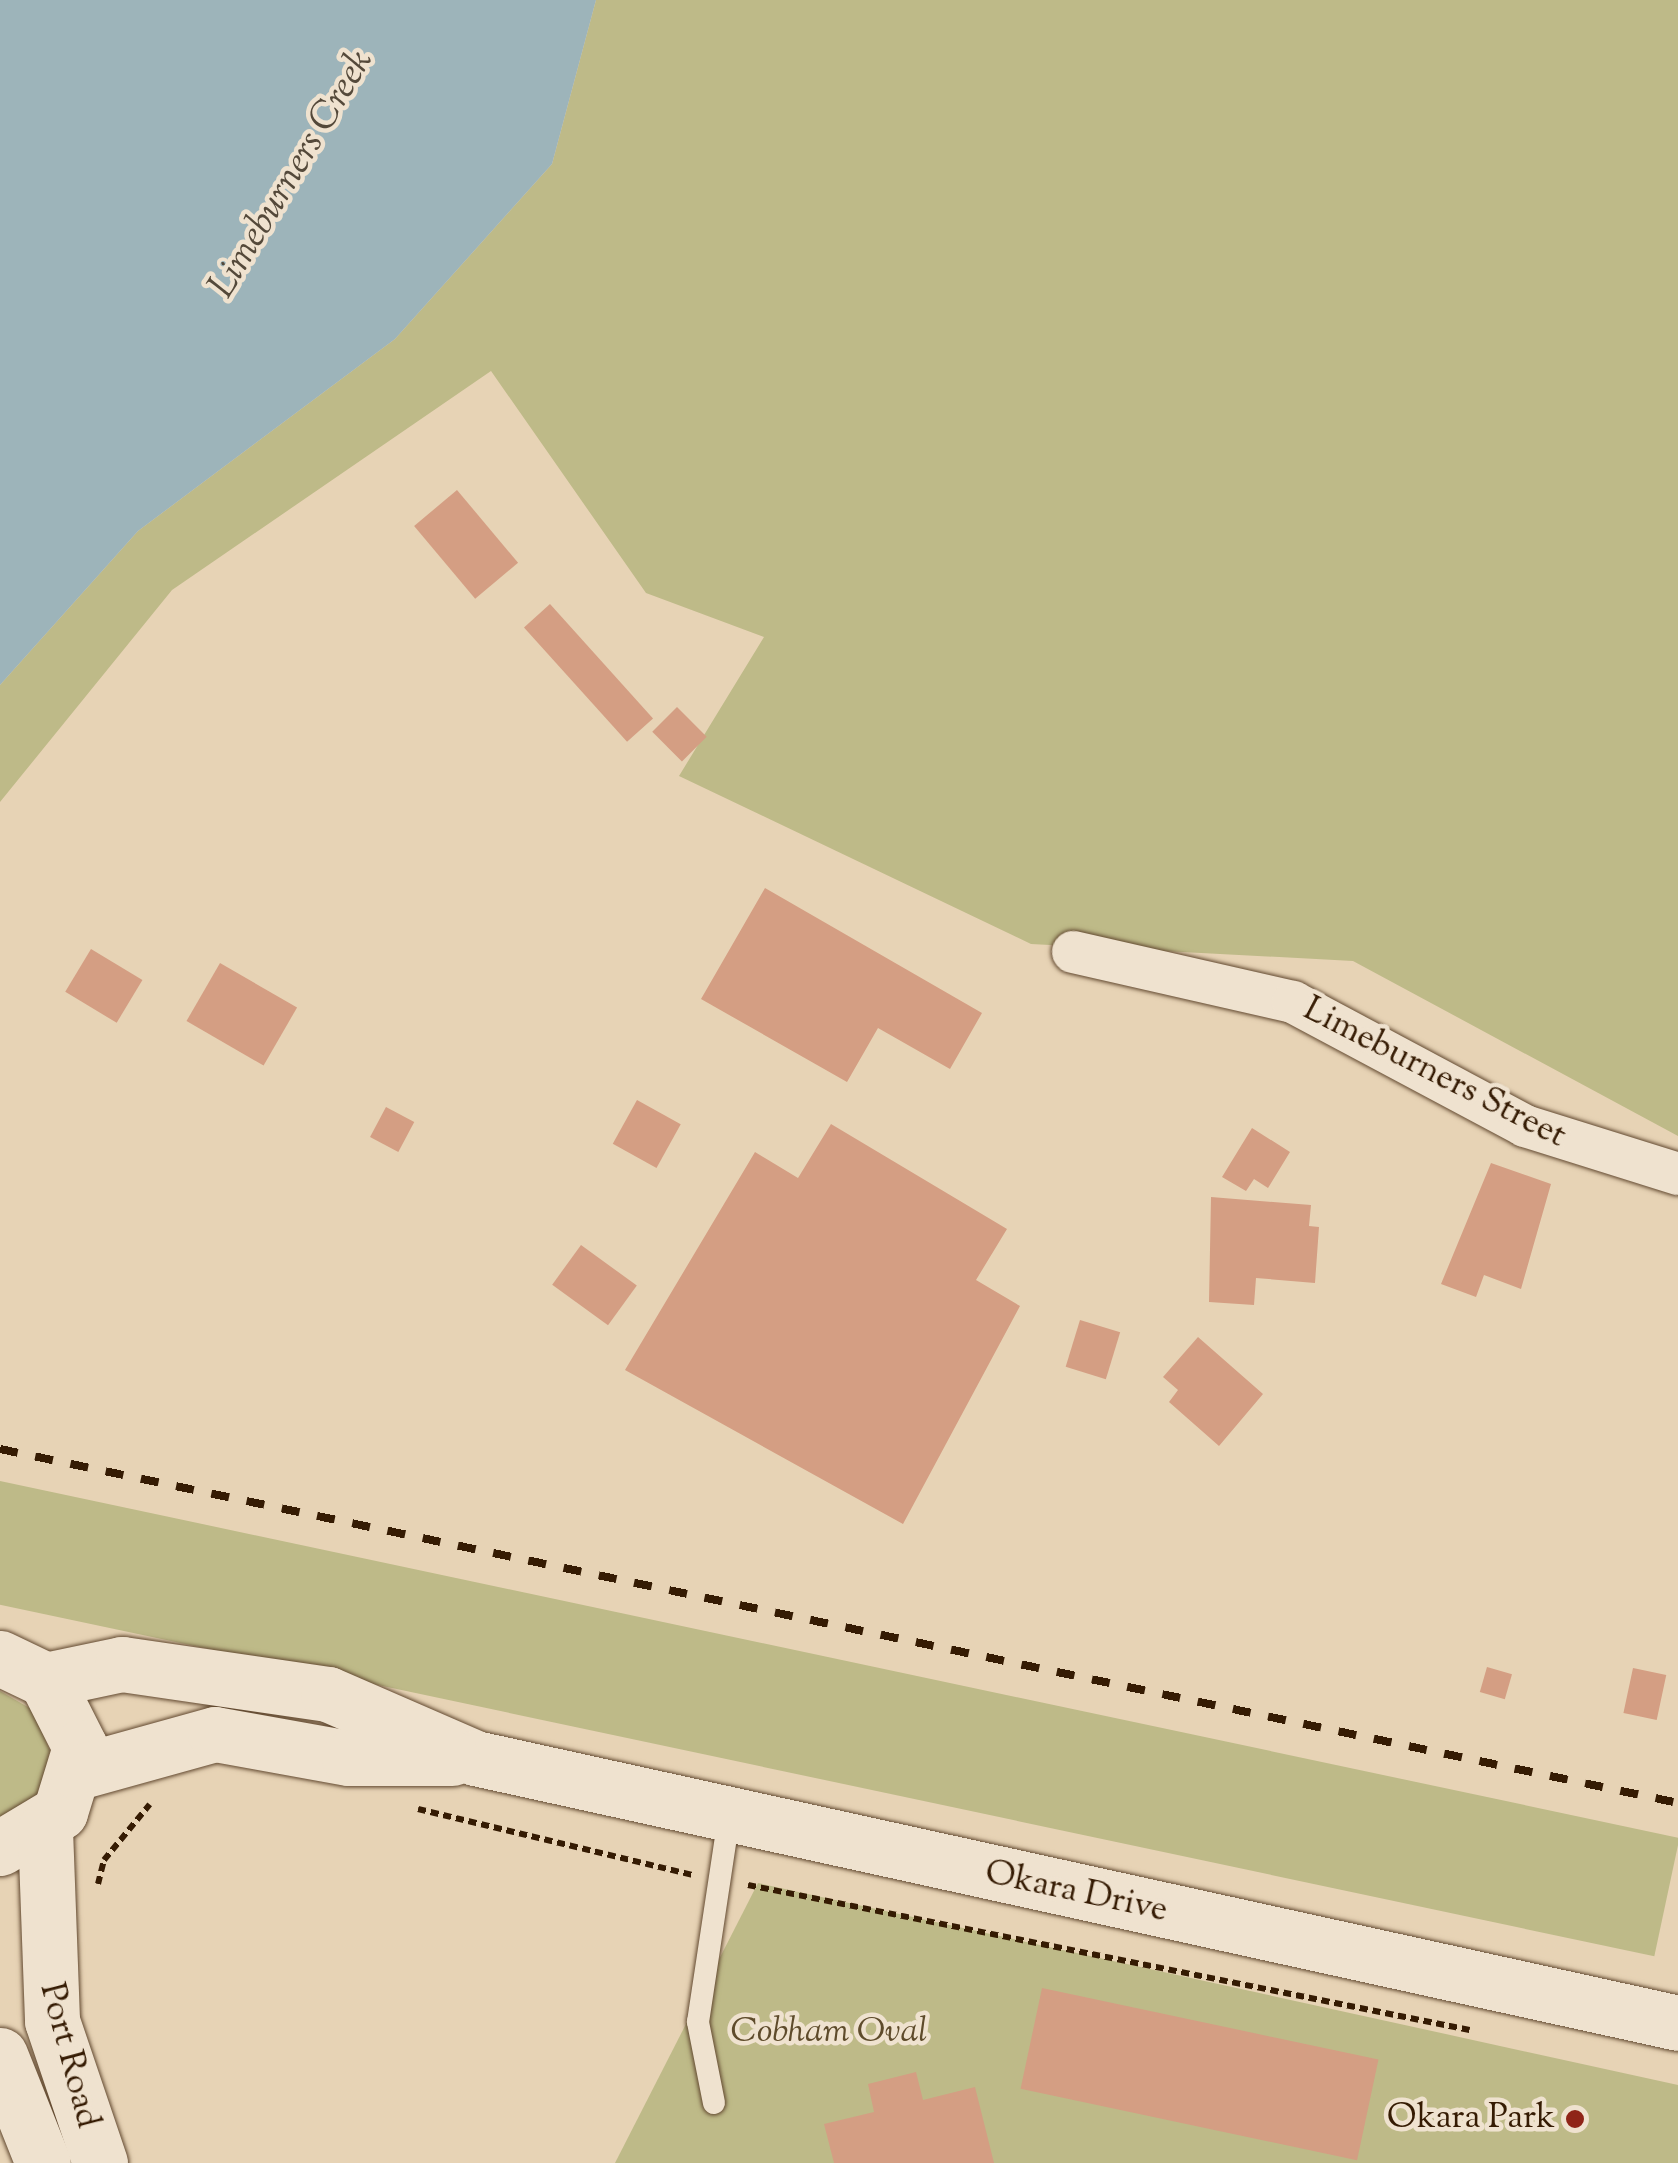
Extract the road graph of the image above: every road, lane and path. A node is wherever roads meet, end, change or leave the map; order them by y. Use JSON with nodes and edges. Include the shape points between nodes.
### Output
{"nodes":[{"id":1,"x":1072,"y":952,"type":"dead end"},
{"id":2,"x":1678,"y":1174,"type":"edge"},
{"id":3,"x":23,"y":1669,"type":"edge"},
{"id":4,"x":475,"y":1758,"type":"junction"},
{"id":5,"x":78,"y":1772,"type":"junction"},
{"id":6,"x":166,"y":1792,"type":"dead end"},
{"id":7,"x":401,"y":1806,"type":"dead end"},
{"id":8,"x":729,"y":1818,"type":"junction"},
{"id":9,"x":22,"y":1838,"type":"edge"},
{"id":10,"x":719,"y":1880,"type":"junction"},
{"id":11,"x":96,"y":1892,"type":"dead end"},
{"id":12,"x":1678,"y":2023,"type":"edge"},
{"id":13,"x":1481,"y":2030,"type":"dead end"},
{"id":14,"x":0,"y":2056,"type":"edge"},
{"id":15,"x":714,"y":2103,"type":"dead end"},
{"id":16,"x":43,"y":2163,"type":"edge"},
{"id":17,"x":100,"y":2163,"type":"edge"}],
"edges":[{"from":1,"to":2,"type":"street","name":"Limeburners Street","via":[[1293,1002],[1525,1126]]},
{"from":3,"to":4,"type":"main road","name":"Okara Drive","via":[[122,1664],[213,1670],[328,1694]]},
{"from":3,"to":5,"type":"main road","via":[[74,1721]]},
{"from":4,"to":5,"type":"main road","name":"Okara Drive","via":[[349,1758],[216,1734]]},
{"from":4,"to":8,"type":"main road","name":"Okara Drive"},
{"from":5,"to":9,"type":"main road"},
{"from":6,"to":11,"type":"path","via":[[135,1815]]},
{"from":7,"to":10,"type":"path"},
{"from":8,"to":10,"type":"lane"},
{"from":8,"to":12,"type":"main road","name":"Okara Drive"},
{"from":9,"to":17,"type":"main road","name":"Port Road","via":[[52,2021]]},
{"from":10,"to":13,"type":"path"},
{"from":10,"to":15,"type":"lane","via":[[698,2022]]},
{"from":14,"to":16,"type":"main road","name":"Port Road"}]}
